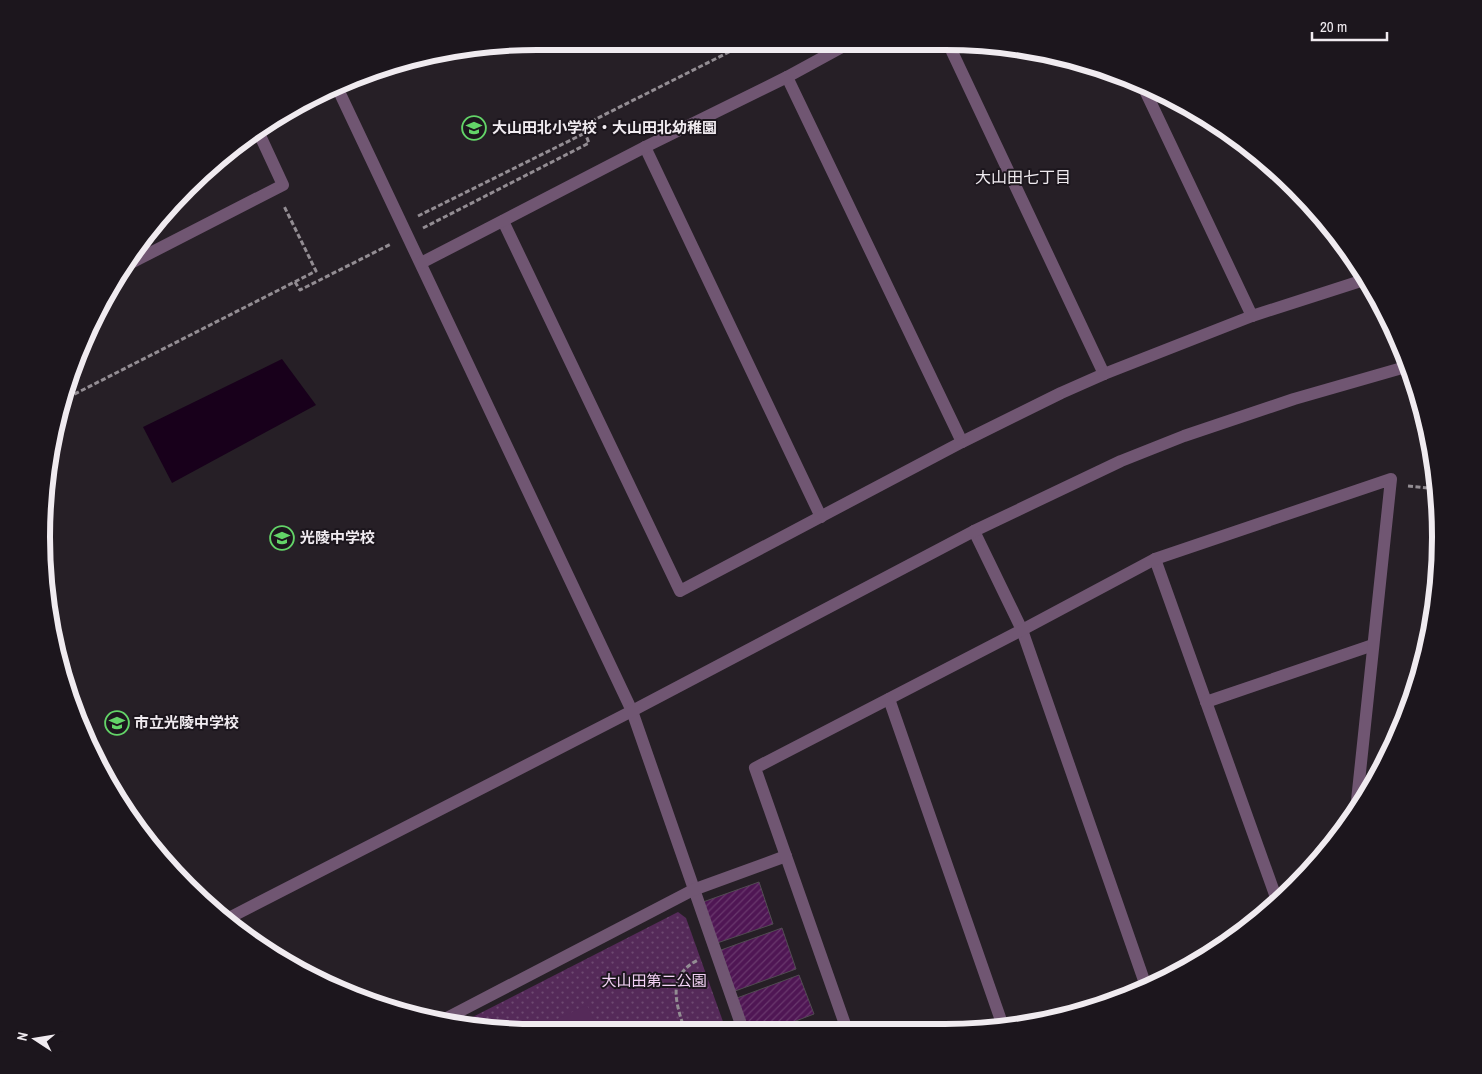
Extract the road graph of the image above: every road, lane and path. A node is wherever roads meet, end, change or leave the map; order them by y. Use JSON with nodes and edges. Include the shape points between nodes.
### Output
{"nodes":[{"id":1,"x":734,"y":50,"type":"edge"},
{"id":2,"x":836,"y":50,"type":"edge"},
{"id":3,"x":951,"y":50,"type":"edge"},
{"id":4,"x":787,"y":76,"type":"junction"},
{"id":5,"x":339,"y":92,"type":"edge"},
{"id":6,"x":1147,"y":94,"type":"edge"},
{"id":7,"x":585,"y":133,"type":"junction"},
{"id":8,"x":260,"y":136,"type":"edge"},
{"id":9,"x":645,"y":147,"type":"junction"},
{"id":10,"x":276,"y":190,"type":"junction"},
{"id":11,"x":415,"y":218,"type":"dead end"},
{"id":12,"x":503,"y":221,"type":"junction"},
{"id":13,"x":422,"y":228,"type":"dead end"},
{"id":14,"x":395,"y":242,"type":"dead end"},
{"id":15,"x":144,"y":250,"type":"edge"},
{"id":16,"x":421,"y":263,"type":"junction"},
{"id":17,"x":1359,"y":281,"type":"edge"},
{"id":18,"x":294,"y":282,"type":"junction"},
{"id":19,"x":1252,"y":316,"type":"junction"},
{"id":20,"x":1402,"y":368,"type":"edge"},
{"id":21,"x":1104,"y":374,"type":"junction"},
{"id":22,"x":71,"y":396,"type":"edge"},
{"id":23,"x":962,"y":442,"type":"junction"},
{"id":24,"x":1390,"y":484,"type":"junction"},
{"id":25,"x":1429,"y":488,"type":"edge"},
{"id":26,"x":821,"y":517,"type":"junction"},
{"id":27,"x":974,"y":531,"type":"junction"},
{"id":28,"x":1154,"y":559,"type":"junction"},
{"id":29,"x":1022,"y":630,"type":"junction"},
{"id":30,"x":1372,"y":645,"type":"junction"},
{"id":31,"x":889,"y":699,"type":"junction"},
{"id":32,"x":1206,"y":702,"type":"junction"},
{"id":33,"x":632,"y":711,"type":"junction"},
{"id":34,"x":1357,"y":796,"type":"edge"},
{"id":35,"x":786,"y":856,"type":"junction"},
{"id":36,"x":694,"y":890,"type":"junction"},
{"id":37,"x":1275,"y":894,"type":"edge"},
{"id":38,"x":232,"y":916,"type":"edge"},
{"id":39,"x":715,"y":952,"type":"junction"},
{"id":40,"x":1144,"y":981,"type":"edge"},
{"id":41,"x":450,"y":1016,"type":"edge"},
{"id":42,"x":1001,"y":1021,"type":"edge"},
{"id":43,"x":684,"y":1024,"type":"edge"},
{"id":44,"x":741,"y":1024,"type":"edge"},
{"id":45,"x":844,"y":1024,"type":"edge"}],
"edges":[{"from":1,"to":7,"type":"path","via":[[584,125]]},
{"from":2,"to":4,"type":"street"},
{"from":3,"to":21,"type":"street"},
{"from":4,"to":9,"type":"street"},
{"from":4,"to":23,"type":"street"},
{"from":5,"to":16,"type":"street"},
{"from":6,"to":19,"type":"street"},
{"from":7,"to":11,"type":"path"},
{"from":7,"to":13,"type":"path","via":[[589,143]]},
{"from":8,"to":10,"type":"street","via":[[283,185]]},
{"from":9,"to":12,"type":"street"},
{"from":9,"to":26,"type":"street"},
{"from":10,"to":15,"type":"street"},
{"from":10,"to":18,"type":"path","via":[[316,271]]},
{"from":12,"to":16,"type":"street"},
{"from":12,"to":26,"type":"street","via":[[680,591]]},
{"from":14,"to":18,"type":"path","via":[[300,290]]},
{"from":16,"to":33,"type":"street"},
{"from":17,"to":19,"type":"street"},
{"from":18,"to":22,"type":"path"},
{"from":19,"to":21,"type":"street"},
{"from":20,"to":27,"type":"street","via":[[1294,399],[1184,436],[1121,461]]},
{"from":21,"to":23,"type":"street"},
{"from":23,"to":26,"type":"street"},
{"from":24,"to":25,"type":"path"},
{"from":24,"to":28,"type":"street","via":[[1390,479]]},
{"from":24,"to":30,"type":"street"},
{"from":27,"to":29,"type":"street"},
{"from":27,"to":33,"type":"street"},
{"from":28,"to":29,"type":"street"},
{"from":28,"to":32,"type":"street"},
{"from":29,"to":31,"type":"street"},
{"from":29,"to":40,"type":"street"},
{"from":30,"to":32,"type":"street"},
{"from":30,"to":34,"type":"street"},
{"from":31,"to":35,"type":"street","via":[[755,768]]},
{"from":31,"to":42,"type":"street"},
{"from":32,"to":37,"type":"street"},
{"from":33,"to":36,"type":"street"},
{"from":33,"to":38,"type":"street"},
{"from":35,"to":36,"type":"street"},
{"from":35,"to":45,"type":"street"},
{"from":36,"to":39,"type":"street"},
{"from":36,"to":41,"type":"street"},
{"from":39,"to":43,"type":"path","via":[[683,970],[676,986],[676,1004]]},
{"from":39,"to":44,"type":"street"}]}
